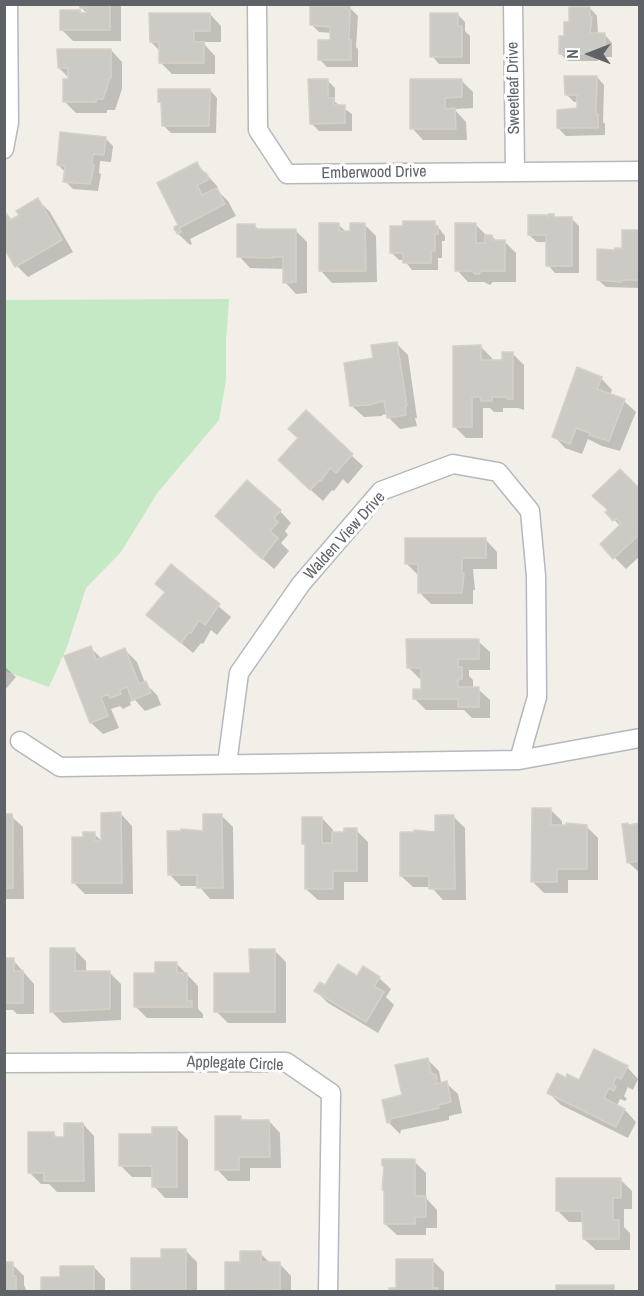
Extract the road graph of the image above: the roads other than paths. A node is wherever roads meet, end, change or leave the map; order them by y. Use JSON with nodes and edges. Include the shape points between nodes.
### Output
{"nodes":[{"id":1,"x":8,"y":4,"type":"edge"},
{"id":2,"x":257,"y":4,"type":"edge"},
{"id":3,"x":513,"y":4,"type":"edge"},
{"id":4,"x":4,"y":149,"type":"edge"},
{"id":5,"x":515,"y":171,"type":"junction"},
{"id":6,"x":639,"y":171,"type":"edge"},
{"id":7,"x":639,"y":738,"type":"edge"},
{"id":8,"x":20,"y":741,"type":"dead end"},
{"id":9,"x":519,"y":760,"type":"junction"},
{"id":10,"x":228,"y":764,"type":"junction"},
{"id":11,"x":4,"y":1063,"type":"edge"},
{"id":12,"x":328,"y":1292,"type":"edge"}],
"edges":[{"from":1,"to":4,"type":"street","via":[[9,122]]},
{"from":2,"to":5,"type":"street","name":"Emberwood Drive","via":[[258,130],[287,174]]},
{"from":3,"to":5,"type":"street","name":"Sweetleaf Drive"},
{"from":5,"to":6,"type":"street","name":"Emberwood Drive"},
{"from":7,"to":9,"type":"street"},
{"from":8,"to":10,"type":"street","via":[[60,767]]},
{"from":9,"to":10,"type":"street"},
{"from":9,"to":10,"type":"street","name":"Walden View Drive","via":[[537,697],[536,576],[530,511],[498,472],[453,464],[381,491],[301,585],[238,673]]},
{"from":11,"to":12,"type":"street","name":"Applegate Circle","via":[[286,1062],[331,1093]]}]}
